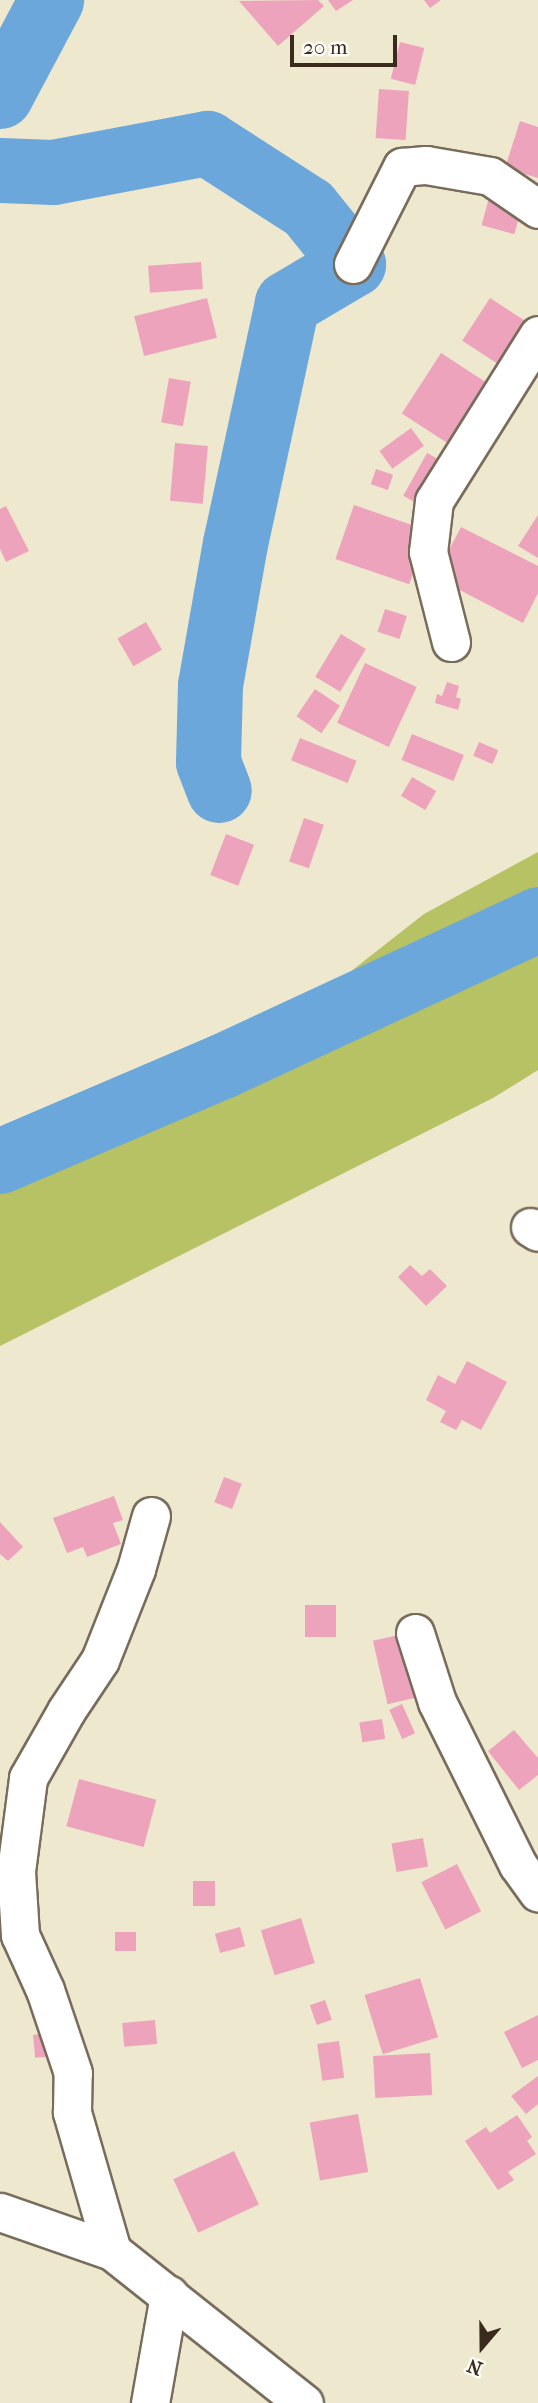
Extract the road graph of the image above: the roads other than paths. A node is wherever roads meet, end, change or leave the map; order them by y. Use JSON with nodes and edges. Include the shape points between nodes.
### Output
{"nodes":[{"id":1,"x":538,"y":209,"type":"edge"},
{"id":2,"x":353,"y":264,"type":"dead end"},
{"id":3,"x":538,"y":335,"type":"edge"},
{"id":4,"x":451,"y":642,"type":"dead end"},
{"id":5,"x":151,"y":1516,"type":"dead end"},
{"id":6,"x":415,"y":1633,"type":"dead end"},
{"id":7,"x":538,"y":1893,"type":"edge"},
{"id":8,"x":0,"y":2212,"type":"edge"},
{"id":9,"x":112,"y":2250,"type":"junction"},
{"id":10,"x":169,"y":2295,"type":"junction"},
{"id":11,"x":150,"y":2403,"type":"edge"},
{"id":12,"x":304,"y":2403,"type":"edge"}],
"edges":[{"from":1,"to":2,"type":"street","via":[[490,176],[426,165],[402,167]]},
{"from":3,"to":4,"type":"street","via":[[434,501],[428,552]]},
{"from":5,"to":9,"type":"street","via":[[136,1569],[100,1660],[65,1710],[28,1778],[16,1871],[20,1935],[45,1990],[73,2073],[72,2112]]},
{"from":6,"to":7,"type":"street","via":[[437,1702],[518,1864]]},
{"from":8,"to":9,"type":"street"},
{"from":9,"to":10,"type":"street"},
{"from":10,"to":11,"type":"street"},
{"from":10,"to":12,"type":"street"}]}
